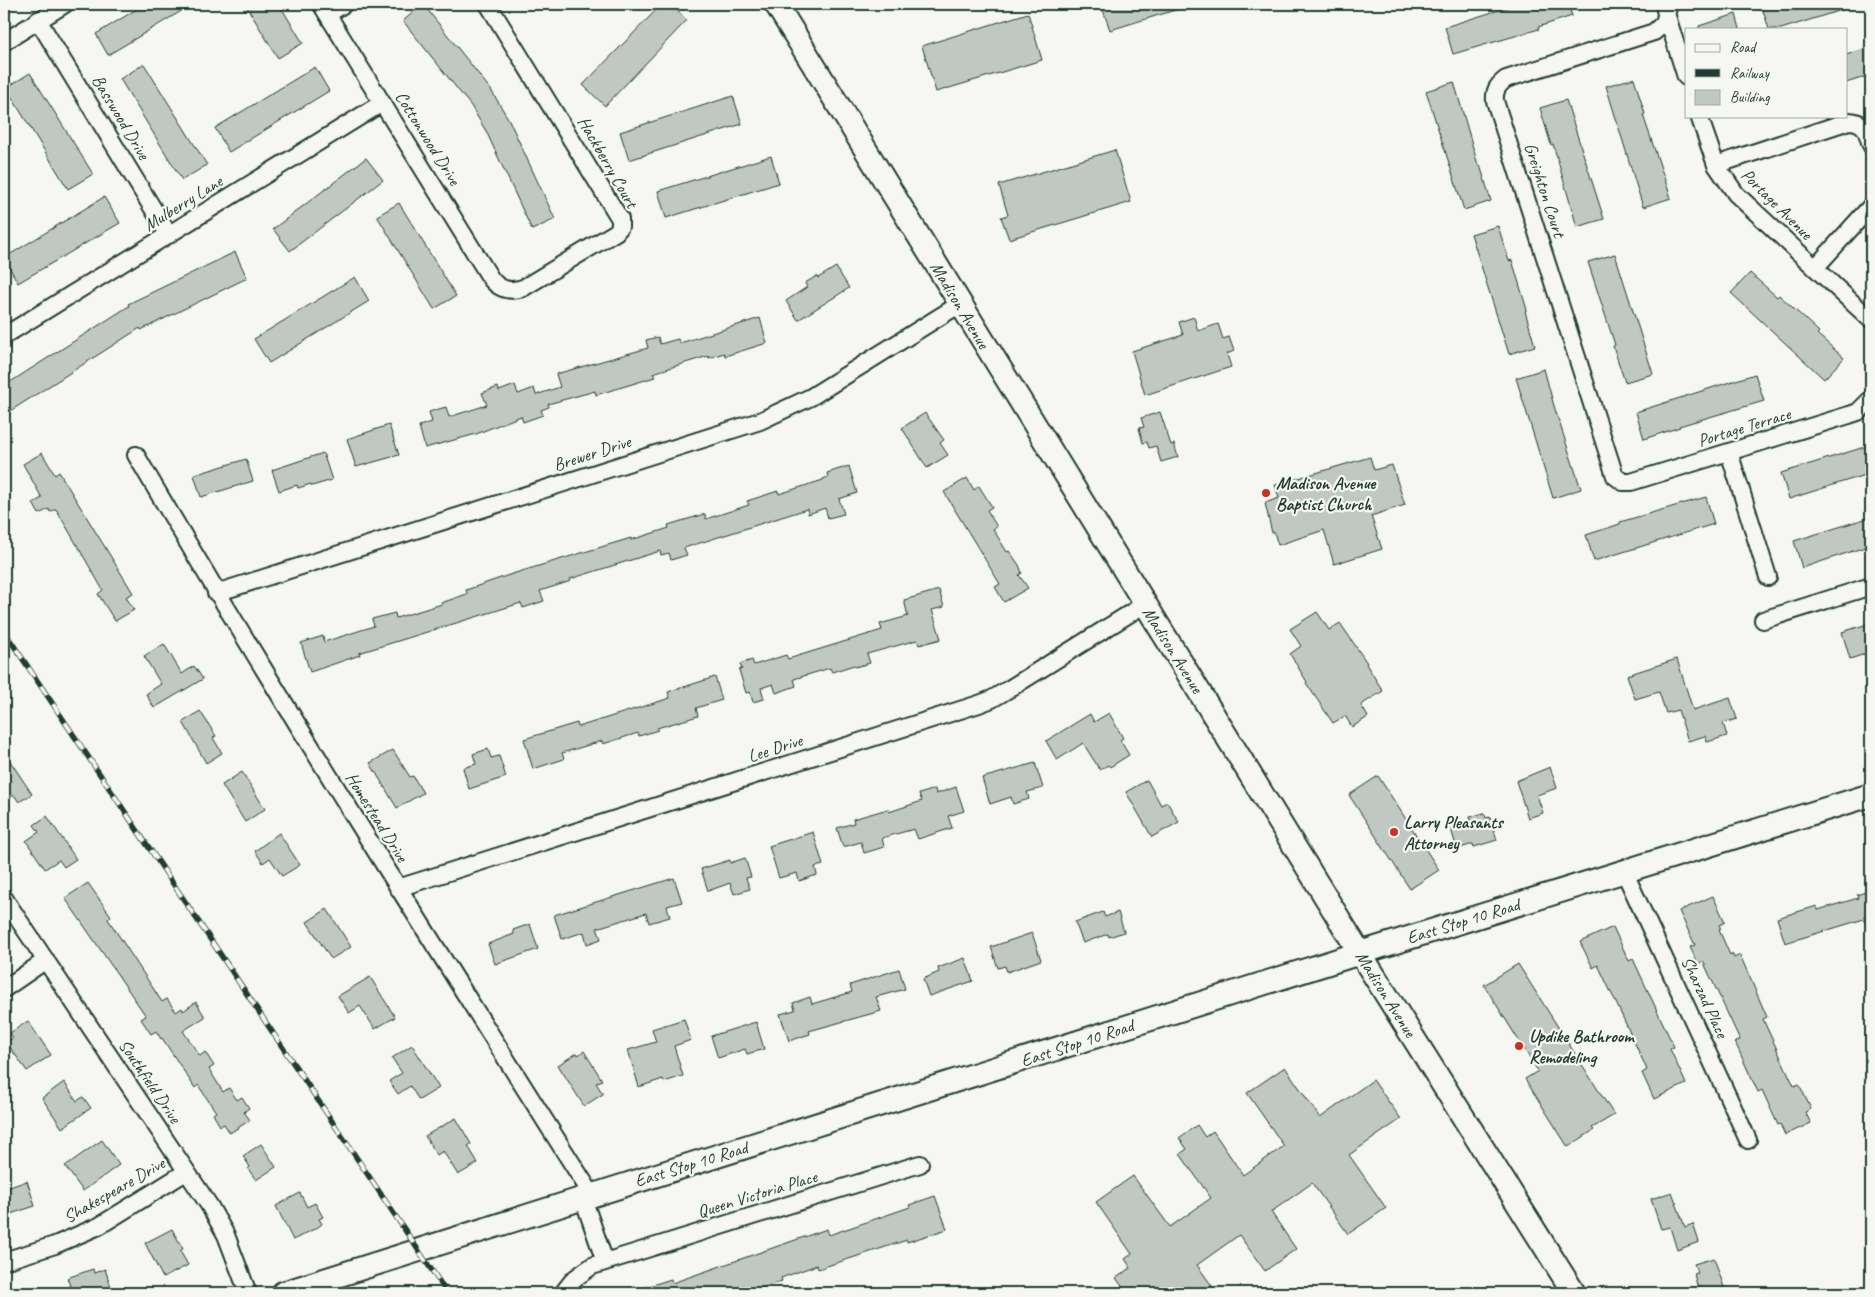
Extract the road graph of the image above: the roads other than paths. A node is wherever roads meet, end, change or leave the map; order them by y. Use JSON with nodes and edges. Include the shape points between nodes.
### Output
{"nodes":[{"id":1,"x":65,"y":4,"type":"edge"},
{"id":2,"x":344,"y":4,"type":"edge"},
{"id":3,"x":488,"y":4,"type":"edge"},
{"id":4,"x":776,"y":4,"type":"edge"},
{"id":5,"x":1666,"y":8,"type":"edge"},
{"id":6,"x":324,"y":9,"type":"edge"},
{"id":7,"x":38,"y":20,"type":"junction"},
{"id":8,"x":4,"y":42,"type":"edge"},
{"id":9,"x":1685,"y":74,"type":"edge"},
{"id":10,"x":382,"y":103,"type":"junction"},
{"id":11,"x":1700,"y":118,"type":"edge"},
{"id":12,"x":1871,"y":145,"type":"edge"},
{"id":13,"x":1716,"y":165,"type":"junction"},
{"id":14,"x":1871,"y":206,"type":"edge"},
{"id":15,"x":169,"y":235,"type":"junction"},
{"id":16,"x":1815,"y":268,"type":"junction"},
{"id":17,"x":504,"y":289,"type":"joint"},
{"id":18,"x":960,"y":304,"type":"junction"},
{"id":19,"x":1871,"y":320,"type":"edge"},
{"id":20,"x":4,"y":336,"type":"edge"},
{"id":21,"x":1871,"y":399,"type":"edge"},
{"id":22,"x":1729,"y":452,"type":"junction"},
{"id":23,"x":136,"y":455,"type":"dead end"},
{"id":24,"x":1623,"y":482,"type":"joint"},
{"id":25,"x":1768,"y":577,"type":"dead end"},
{"id":26,"x":1871,"y":586,"type":"edge"},
{"id":27,"x":216,"y":593,"type":"junction"},
{"id":28,"x":1145,"y":604,"type":"junction"},
{"id":29,"x":1763,"y":620,"type":"dead end"},
{"id":30,"x":1871,"y":795,"type":"edge"},
{"id":31,"x":1624,"y":872,"type":"junction"},
{"id":32,"x":398,"y":888,"type":"junction"},
{"id":33,"x":4,"y":898,"type":"edge"},
{"id":34,"x":1360,"y":953,"type":"junction"},
{"id":35,"x":46,"y":960,"type":"junction"},
{"id":36,"x":4,"y":989,"type":"edge"},
{"id":37,"x":1748,"y":1140,"type":"dead end"},
{"id":38,"x":920,"y":1164,"type":"dead end"},
{"id":39,"x":186,"y":1172,"type":"junction"},
{"id":40,"x":587,"y":1196,"type":"junction"},
{"id":41,"x":4,"y":1262,"type":"edge"},
{"id":42,"x":605,"y":1262,"type":"junction"},
{"id":43,"x":248,"y":1293,"type":"edge"},
{"id":44,"x":284,"y":1293,"type":"edge"},
{"id":45,"x":563,"y":1293,"type":"edge"},
{"id":46,"x":1574,"y":1293,"type":"edge"}],
"edges":[{"from":1,"to":7,"type":"street"},
{"from":2,"to":6,"type":"street"},
{"from":3,"to":17,"type":"street","name":"Hackberry Court","via":[[614,206],[621,223],[616,232],[524,288]]},
{"from":4,"to":18,"type":"street","name":"Madison Avenue"},
{"from":5,"to":9,"type":"street"},
{"from":5,"to":24,"type":"street","name":"Greighton Court","via":[[1664,23],[1654,32],[1506,79],[1495,92],[1613,472]]},
{"from":6,"to":10,"type":"street","name":"Cottonwood Drive"},
{"from":7,"to":8,"type":"street"},
{"from":7,"to":15,"type":"street","name":"Basswood Drive"},
{"from":10,"to":15,"type":"street","name":"Mulberry Lane"},
{"from":10,"to":17,"type":"street","name":"Cottonwood Drive","via":[[491,279]]},
{"from":11,"to":13,"type":"street","name":"Portage Avenue"},
{"from":12,"to":13,"type":"street","name":"Portage Avenue","via":[[1862,124],[1849,121]]},
{"from":13,"to":16,"type":"street","name":"Portage Avenue","via":[[1740,199]]},
{"from":14,"to":16,"type":"street","name":"Portage Avenue"},
{"from":15,"to":20,"type":"street","name":"Mulberry Lane"},
{"from":16,"to":19,"type":"street","name":"Portage Avenue"},
{"from":18,"to":27,"type":"street","name":"Brewer Drive","via":[[811,397],[760,421]]},
{"from":18,"to":28,"type":"street","name":"Madison Avenue"},
{"from":21,"to":22,"type":"street","name":"Portage Terrace","via":[[1858,412]]},
{"from":22,"to":24,"type":"street","name":"Portage Terrace"},
{"from":22,"to":25,"type":"street"},
{"from":23,"to":27,"type":"street","name":"Homestead Drive"},
{"from":26,"to":29,"type":"street"},
{"from":27,"to":32,"type":"street","name":"Homestead Drive"},
{"from":28,"to":32,"type":"street","name":"Lee Drive","via":[[992,699]]},
{"from":28,"to":34,"type":"street","name":"Madison Avenue"},
{"from":30,"to":31,"type":"street","name":"East Stop 10 Road"},
{"from":31,"to":34,"type":"street","name":"East Stop 10 Road"},
{"from":31,"to":37,"type":"street","name":"Sharzad Place"},
{"from":32,"to":40,"type":"street","name":"Homestead Drive"},
{"from":33,"to":35,"type":"street","name":"Southfield Drive"},
{"from":34,"to":40,"type":"street","name":"East Stop 10 Road"},
{"from":34,"to":46,"type":"street","name":"Madison Avenue"},
{"from":35,"to":36,"type":"street"},
{"from":35,"to":39,"type":"street","name":"Southfield Drive"},
{"from":38,"to":42,"type":"street","name":"Queen Victoria Place"},
{"from":39,"to":41,"type":"street","name":"Shakespeare Drive","via":[[99,1226]]},
{"from":39,"to":43,"type":"street","name":"Southfield Drive","via":[[226,1235]]},
{"from":40,"to":42,"type":"street","name":"Homestead Drive"},
{"from":40,"to":44,"type":"street","name":"East Stop 10 Road"},
{"from":42,"to":45,"type":"street","name":"Queen Victoria Place","via":[[581,1273]]}]}
